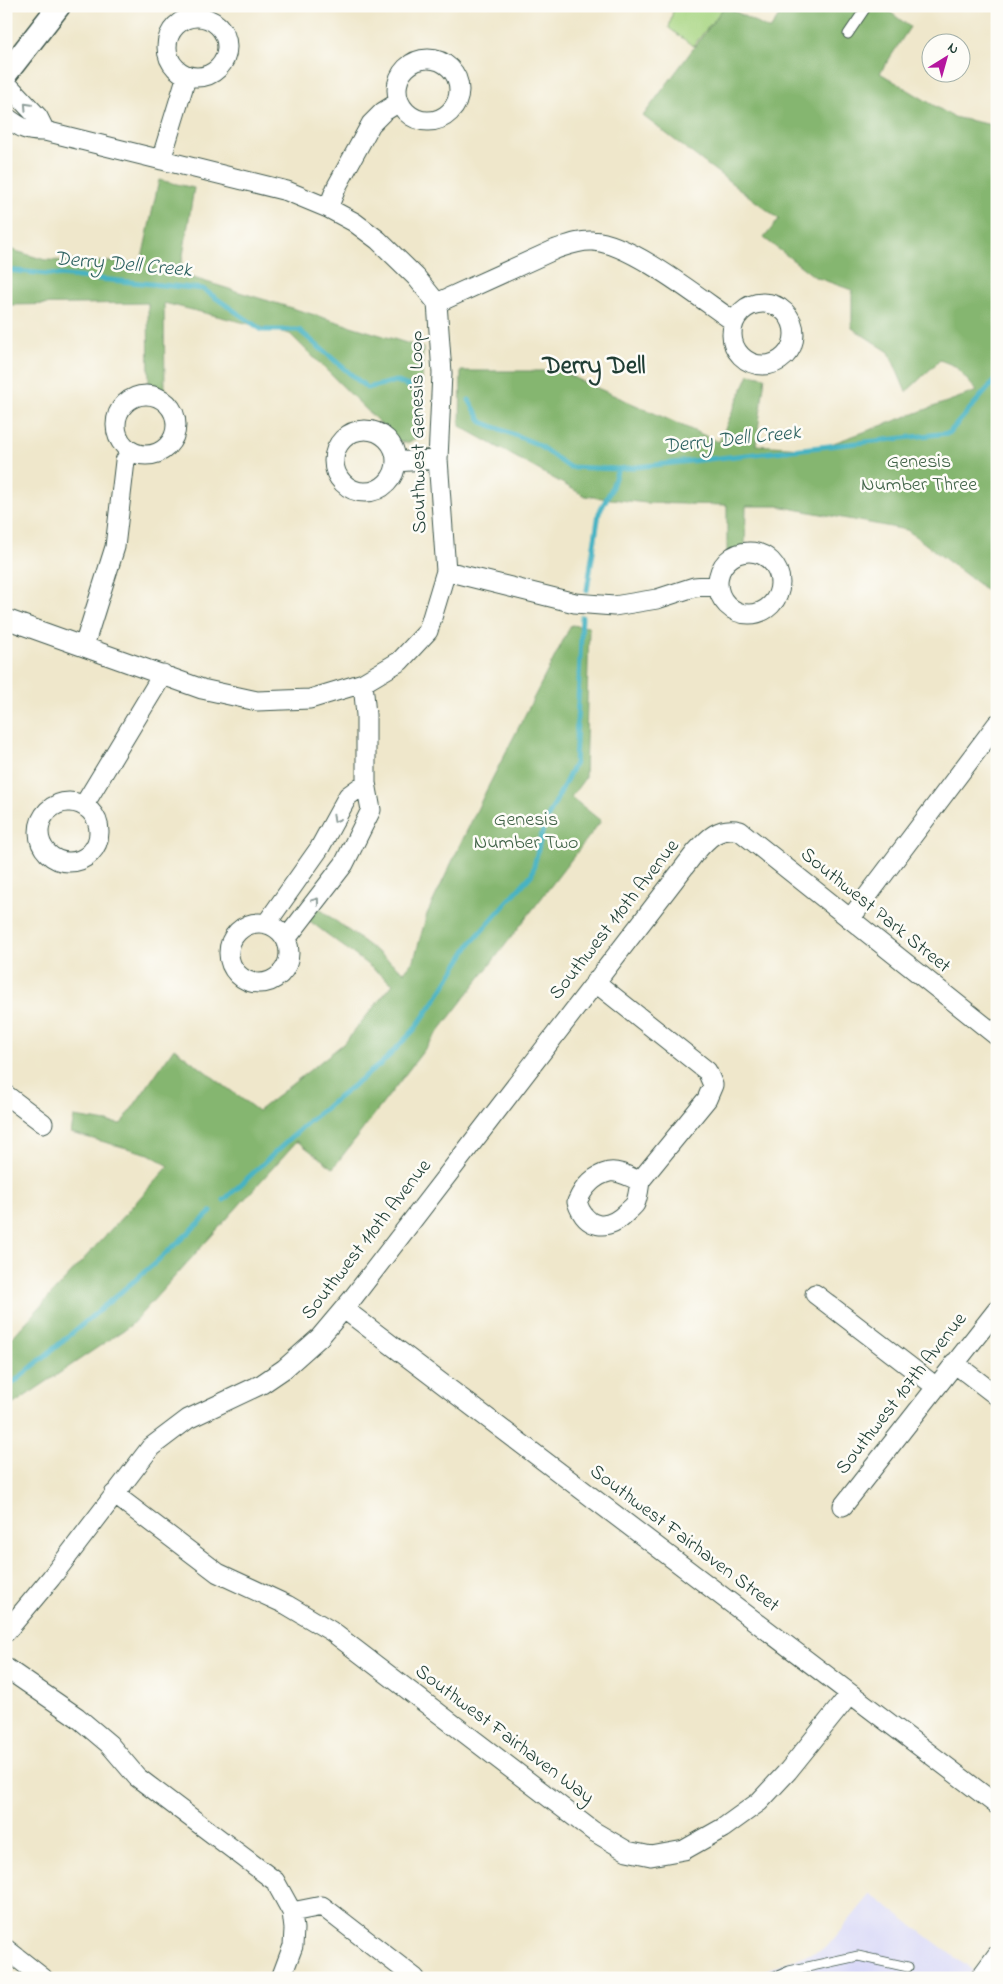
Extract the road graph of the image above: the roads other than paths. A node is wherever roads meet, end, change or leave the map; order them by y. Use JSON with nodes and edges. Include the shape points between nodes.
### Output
{"nodes":[{"id":1,"x":59,"y":6,"type":"edge"},
{"id":2,"x":867,"y":6,"type":"edge"},
{"id":3,"x":848,"y":34,"type":"dead end"},
{"id":4,"x":6,"y":74,"type":"edge"},
{"id":5,"x":187,"y":75,"type":"dead end"},
{"id":6,"x":6,"y":83,"type":"edge"},
{"id":7,"x":399,"y":102,"type":"dead end"},
{"id":8,"x":6,"y":117,"type":"edge"},
{"id":9,"x":45,"y":131,"type":"junction"},
{"id":10,"x":161,"y":160,"type":"junction"},
{"id":11,"x":328,"y":208,"type":"junction"},
{"id":12,"x":437,"y":303,"type":"junction"},
{"id":13,"x":734,"y":321,"type":"dead end"},
{"id":14,"x":131,"y":451,"type":"dead end"},
{"id":15,"x":438,"y":459,"type":"junction"},
{"id":16,"x":396,"y":462,"type":"dead end"},
{"id":17,"x":446,"y":571,"type":"junction"},
{"id":18,"x":718,"y":585,"type":"dead end"},
{"id":19,"x":6,"y":619,"type":"edge"},
{"id":20,"x":84,"y":646,"type":"junction"},
{"id":21,"x":163,"y":674,"type":"junction"},
{"id":22,"x":363,"y":683,"type":"junction"},
{"id":23,"x":997,"y":724,"type":"edge"},
{"id":24,"x":366,"y":783,"type":"junction"},
{"id":25,"x":84,"y":805,"type":"dead end"},
{"id":26,"x":722,"y":830,"type":"joint"},
{"id":27,"x":850,"y":919,"type":"junction"},
{"id":28,"x":266,"y":924,"type":"junction"},
{"id":29,"x":286,"y":939,"type":"junction"},
{"id":30,"x":595,"y":982,"type":"junction"},
{"id":31,"x":997,"y":1036,"type":"edge"},
{"id":32,"x":6,"y":1095,"type":"edge"},
{"id":33,"x":43,"y":1123,"type":"dead end"},
{"id":34,"x":640,"y":1181,"type":"dead end"},
{"id":35,"x":815,"y":1294,"type":"dead end"},
{"id":36,"x":344,"y":1309,"type":"junction"},
{"id":37,"x":997,"y":1310,"type":"edge"},
{"id":38,"x":954,"y":1363,"type":"junction"},
{"id":39,"x":936,"y":1386,"type":"junction"},
{"id":40,"x":997,"y":1396,"type":"edge"},
{"id":41,"x":114,"y":1494,"type":"junction"},
{"id":42,"x":843,"y":1506,"type":"dead end"},
{"id":43,"x":6,"y":1632,"type":"edge"},
{"id":44,"x":6,"y":1668,"type":"edge"},
{"id":45,"x":850,"y":1694,"type":"junction"},
{"id":46,"x":997,"y":1805,"type":"edge"},
{"id":47,"x":292,"y":1912,"type":"junction"},
{"id":48,"x":6,"y":1950,"type":"edge"},
{"id":49,"x":997,"y":1955,"type":"edge"},
{"id":50,"x":908,"y":1968,"type":"dead end"},
{"id":51,"x":43,"y":1978,"type":"edge"},
{"id":52,"x":281,"y":1978,"type":"edge"},
{"id":53,"x":414,"y":1978,"type":"edge"},
{"id":54,"x":773,"y":1978,"type":"edge"},
{"id":55,"x":980,"y":1978,"type":"edge"}],
"edges":[{"from":1,"to":4,"type":"street"},
{"from":2,"to":3,"type":"lane"},
{"from":5,"to":10,"type":"street"},
{"from":9,"to":6,"type":"street","one_way":true,"via":[[38,116]]},
{"from":7,"to":11,"type":"street","via":[[371,124]]},
{"from":8,"to":9,"type":"street","name":"Southwest Genesis Loop","via":[[25,129]]},
{"from":9,"to":10,"type":"street","name":"Southwest Genesis Loop"},
{"from":10,"to":11,"type":"street","name":"Southwest Genesis Loop","via":[[287,191]]},
{"from":11,"to":12,"type":"street","name":"Southwest Genesis Loop","via":[[378,240]]},
{"from":12,"to":13,"type":"street","via":[[556,249],[593,241],[629,253]]},
{"from":12,"to":15,"type":"street","name":"Southwest Genesis Loop","via":[[442,373]]},
{"from":14,"to":20,"type":"street","via":[[125,461],[115,547]]},
{"from":15,"to":16,"type":"street"},
{"from":15,"to":17,"type":"street","name":"Southwest Genesis Loop"},
{"from":17,"to":18,"type":"street","via":[[575,603],[614,606],[657,599],[694,586]]},
{"from":17,"to":22,"type":"street","name":"Southwest Genesis Loop","via":[[428,631],[400,661]]},
{"from":19,"to":20,"type":"street","name":"Southwest Genesis Loop"},
{"from":20,"to":21,"type":"street","name":"Southwest Genesis Loop"},
{"from":21,"to":22,"type":"street","name":"Southwest Genesis Loop","via":[[202,689],[258,701],[310,699]]},
{"from":21,"to":25,"type":"street"},
{"from":22,"to":24,"type":"street"},
{"from":23,"to":27,"type":"street"},
{"from":24,"to":28,"type":"street","one_way":true,"via":[[348,796],[318,849]]},
{"from":29,"to":24,"type":"street","one_way":true,"via":[[344,864],[359,836],[371,810]]},
{"from":26,"to":27,"type":"street","name":"Southwest Park Street","via":[[740,831]]},
{"from":26,"to":30,"type":"street","name":"Southwest 110th Avenue","via":[[706,840]]},
{"from":27,"to":31,"type":"street","name":"Southwest Park Street"},
{"from":28,"to":29,"type":"street","via":[[281,932]]},
{"from":28,"to":29,"type":"street","via":[[246,926],[232,940],[230,960],[241,977],[260,984],[279,977],[289,959]]},
{"from":30,"to":34,"type":"street","via":[[707,1071],[713,1085],[707,1099]]},
{"from":30,"to":36,"type":"street","name":"Southwest 110th Avenue"},
{"from":32,"to":33,"type":"street"},
{"from":35,"to":39,"type":"street"},
{"from":36,"to":41,"type":"street","name":"Southwest 110th Avenue","via":[[320,1337],[284,1369],[255,1387],[188,1419],[151,1447]]},
{"from":36,"to":45,"type":"street","name":"Southwest Fairhaven Street"},
{"from":37,"to":38,"type":"street","name":"Southwest 107th Avenue"},
{"from":38,"to":39,"type":"street","name":"Southwest 107th Avenue"},
{"from":38,"to":40,"type":"street"},
{"from":39,"to":42,"type":"street","name":"Southwest 107th Avenue"},
{"from":41,"to":43,"type":"street","name":"Southwest 110th Avenue"},
{"from":41,"to":45,"type":"street","name":"Southwest Fairhaven Way","via":[[218,1573],[287,1605],[330,1631],[593,1831],[627,1851],[651,1856],[684,1850],[723,1828],[759,1802]]},
{"from":44,"to":47,"type":"street","via":[[77,1717],[109,1744],[137,1777],[275,1881]]},
{"from":45,"to":46,"type":"street","name":"Southwest Fairhaven Street"},
{"from":47,"to":52,"type":"street","via":[[293,1946]]},
{"from":47,"to":53,"type":"street","via":[[322,1906]]},
{"from":48,"to":51,"type":"street"},
{"from":49,"to":55,"type":"street"},
{"from":50,"to":54,"type":"lane","via":[[858,1956],[789,1971]]}]}
